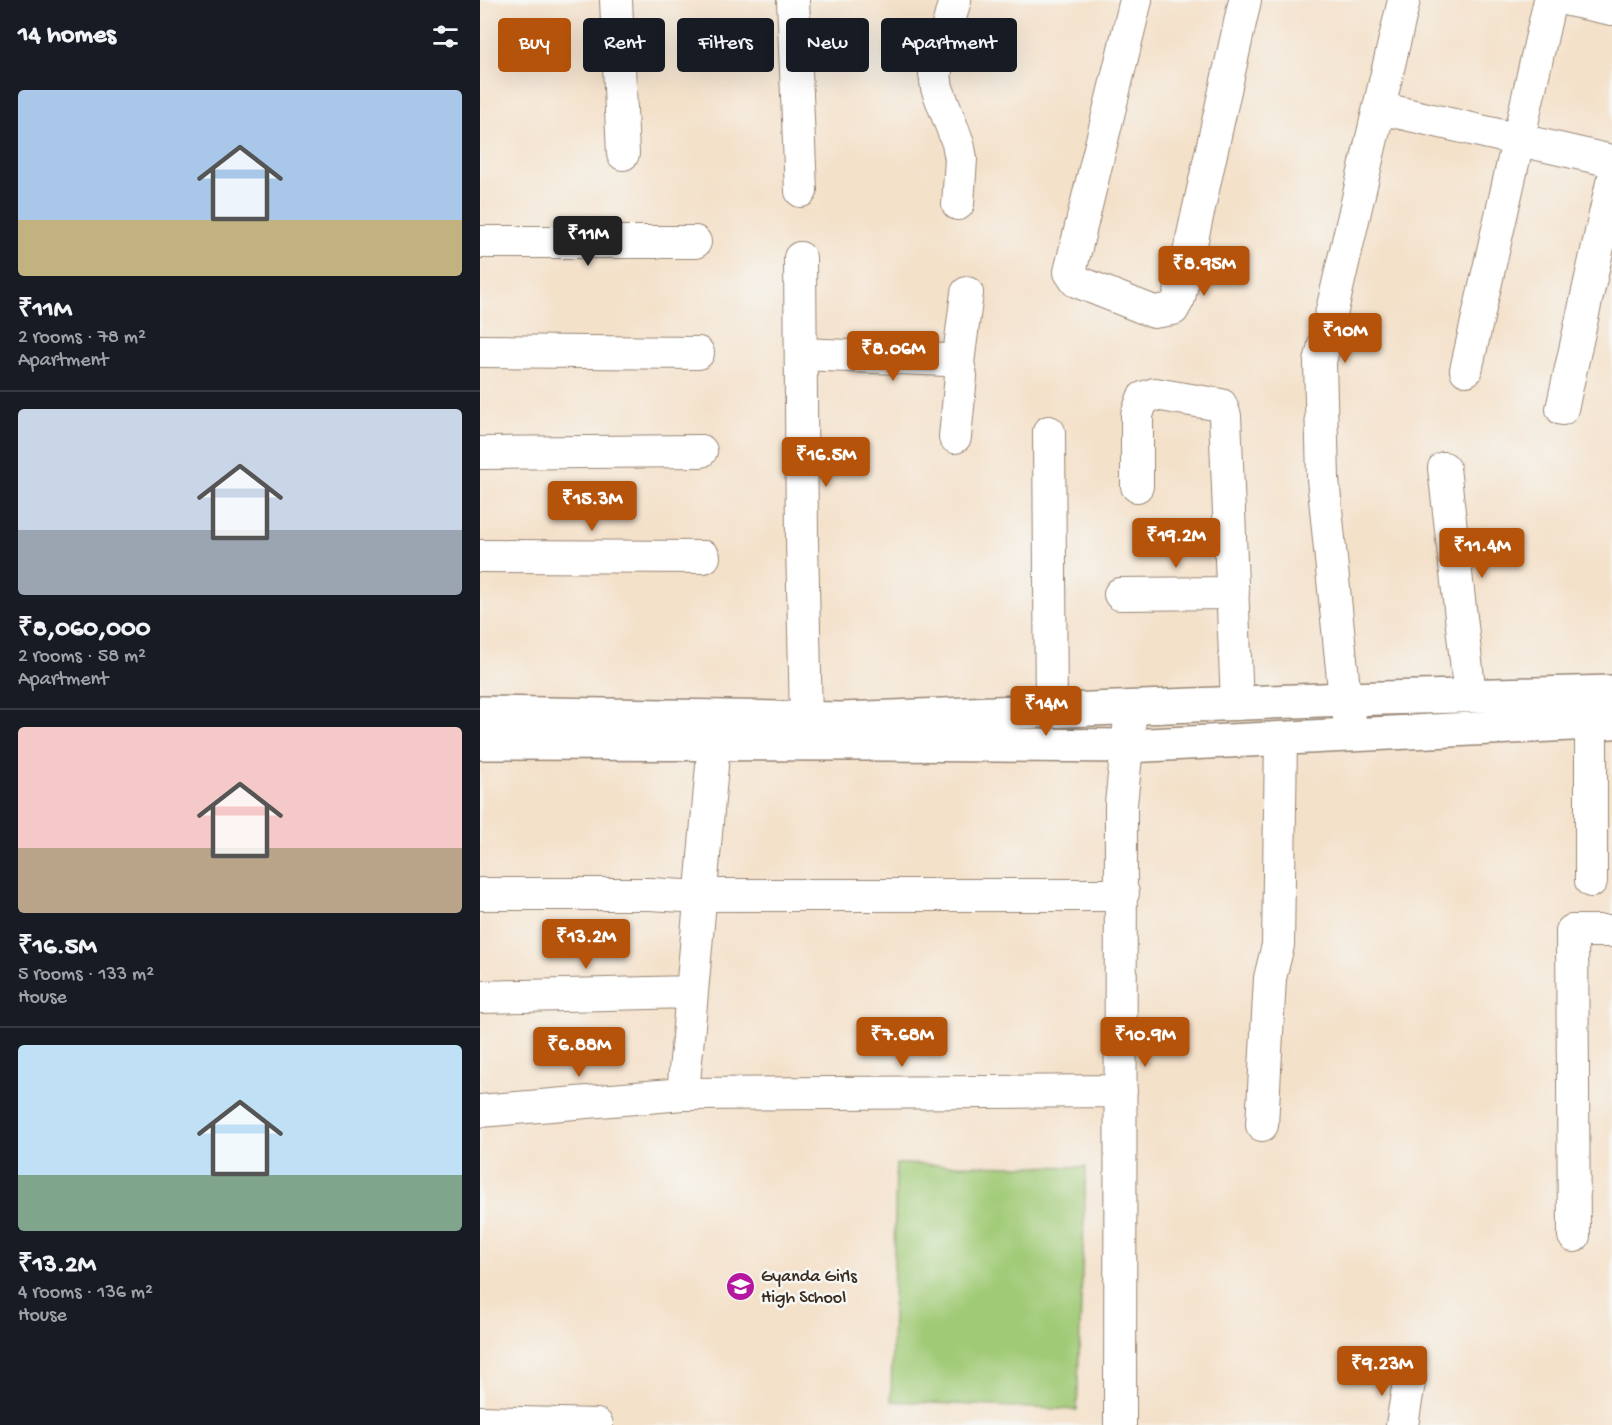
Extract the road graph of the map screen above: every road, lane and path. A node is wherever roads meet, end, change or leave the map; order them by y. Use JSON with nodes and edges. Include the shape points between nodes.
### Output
{"nodes":[{"id":1,"x":616,"y":0,"type":"edge"},
{"id":2,"x":793,"y":0,"type":"edge"},
{"id":3,"x":955,"y":0,"type":"edge"},
{"id":4,"x":1136,"y":0,"type":"edge"},
{"id":5,"x":1245,"y":0,"type":"edge"},
{"id":6,"x":1404,"y":0,"type":"edge"},
{"id":7,"x":1550,"y":0,"type":"edge"},
{"id":8,"x":1379,"y":108,"type":"junction"},
{"id":9,"x":1519,"y":140,"type":"junction"},
{"id":10,"x":623,"y":154,"type":"dead end"},
{"id":11,"x":1612,"y":161,"type":"edge"},
{"id":12,"x":1612,"y":183,"type":"edge"},
{"id":13,"x":801,"y":191,"type":"dead end"},
{"id":14,"x":957,"y":204,"type":"dead end"},
{"id":15,"x":480,"y":242,"type":"edge"},
{"id":16,"x":695,"y":242,"type":"dead end"},
{"id":17,"x":800,"y":258,"type":"dead end"},
{"id":18,"x":968,"y":293,"type":"dead end"},
{"id":19,"x":480,"y":351,"type":"edge"},
{"id":20,"x":698,"y":353,"type":"dead end"},
{"id":21,"x":801,"y":354,"type":"junction"},
{"id":22,"x":958,"y":363,"type":"junction"},
{"id":23,"x":1466,"y":370,"type":"dead end"},
{"id":24,"x":1562,"y":409,"type":"dead end"},
{"id":25,"x":1049,"y":432,"type":"dead end"},
{"id":26,"x":955,"y":437,"type":"dead end"},
{"id":27,"x":700,"y":451,"type":"dead end"},
{"id":28,"x":480,"y":453,"type":"edge"},
{"id":29,"x":1444,"y":468,"type":"dead end"},
{"id":30,"x":1137,"y":486,"type":"dead end"},
{"id":31,"x":480,"y":556,"type":"edge"},
{"id":32,"x":704,"y":557,"type":"dead end"},
{"id":33,"x":1233,"y":593,"type":"junction"},
{"id":34,"x":1120,"y":594,"type":"dead end"},
{"id":35,"x":1612,"y":692,"type":"edge"},
{"id":36,"x":1470,"y":696,"type":"junction"},
{"id":37,"x":1345,"y":699,"type":"junction"},
{"id":38,"x":1237,"y":704,"type":"junction"},
{"id":39,"x":1131,"y":709,"type":"junction"},
{"id":40,"x":1051,"y":712,"type":"junction"},
{"id":41,"x":480,"y":713,"type":"edge"},
{"id":42,"x":806,"y":719,"type":"junction"},
{"id":43,"x":1602,"y":722,"type":"edge"},
{"id":44,"x":1353,"y":734,"type":"junction"},
{"id":45,"x":1281,"y":738,"type":"junction"},
{"id":46,"x":480,"y":743,"type":"edge"},
{"id":47,"x":714,"y":743,"type":"junction"},
{"id":48,"x":1127,"y":746,"type":"junction"},
{"id":49,"x":1591,"y":881,"type":"dead end"},
{"id":50,"x":480,"y":894,"type":"edge"},
{"id":51,"x":1122,"y":894,"type":"junction"},
{"id":52,"x":701,"y":897,"type":"junction"},
{"id":53,"x":1612,"y":931,"type":"edge"},
{"id":54,"x":692,"y":992,"type":"junction"},
{"id":55,"x":480,"y":997,"type":"edge"},
{"id":56,"x":1121,"y":1091,"type":"junction"},
{"id":57,"x":683,"y":1094,"type":"junction"},
{"id":58,"x":480,"y":1111,"type":"edge"},
{"id":59,"x":1262,"y":1125,"type":"dead end"},
{"id":60,"x":1574,"y":1236,"type":"dead end"},
{"id":61,"x":1410,"y":1376,"type":"dead end"},
{"id":62,"x":480,"y":1422,"type":"edge"},
{"id":63,"x":597,"y":1425,"type":"edge"},
{"id":64,"x":1120,"y":1425,"type":"edge"},
{"id":65,"x":1402,"y":1425,"type":"edge"}],
"edges":[{"from":1,"to":10,"type":"street"},
{"from":2,"to":13,"type":"street"},
{"from":3,"to":14,"type":"street","via":[[935,74],[961,159]]},
{"from":4,"to":5,"type":"street","via":[[1070,272],[1076,281],[1154,312],[1173,309],[1179,298]]},
{"from":6,"to":8,"type":"street"},
{"from":7,"to":9,"type":"street"},
{"from":8,"to":9,"type":"street"},
{"from":8,"to":37,"type":"street","via":[[1320,362],[1323,479]]},
{"from":9,"to":11,"type":"street"},
{"from":9,"to":23,"type":"street"},
{"from":12,"to":24,"type":"street"},
{"from":15,"to":16,"type":"street"},
{"from":17,"to":21,"type":"street"},
{"from":18,"to":22,"type":"street"},
{"from":19,"to":20,"type":"street"},
{"from":21,"to":22,"type":"street"},
{"from":21,"to":42,"type":"street"},
{"from":22,"to":26,"type":"street","via":[[961,376]]},
{"from":25,"to":40,"type":"street"},
{"from":27,"to":28,"type":"street"},
{"from":29,"to":36,"type":"street"},
{"from":30,"to":33,"type":"street","via":[[1137,415],[1143,398],[1155,394],[1221,405],[1225,416]]},
{"from":31,"to":32,"type":"street"},
{"from":33,"to":34,"type":"street"},
{"from":33,"to":38,"type":"street"},
{"from":35,"to":36,"type":"main road"},
{"from":36,"to":37,"type":"main road"},
{"from":37,"to":38,"type":"main road"},
{"from":37,"to":44,"type":"street"},
{"from":38,"to":39,"type":"main road"},
{"from":39,"to":40,"type":"main road"},
{"from":39,"to":48,"type":"street"},
{"from":40,"to":42,"type":"main road"},
{"from":41,"to":42,"type":"main road"},
{"from":43,"to":44,"type":"main road"},
{"from":43,"to":49,"type":"street"},
{"from":44,"to":45,"type":"main road"},
{"from":45,"to":48,"type":"main road"},
{"from":45,"to":59,"type":"street","via":[[1278,945],[1270,978]]},
{"from":46,"to":47,"type":"main road"},
{"from":47,"to":48,"type":"main road"},
{"from":47,"to":52,"type":"street"},
{"from":48,"to":51,"type":"street","via":[[1122,804]]},
{"from":50,"to":52,"type":"street"},
{"from":51,"to":52,"type":"street"},
{"from":51,"to":56,"type":"street"},
{"from":52,"to":54,"type":"street"},
{"from":53,"to":60,"type":"street","via":[[1572,931]]},
{"from":54,"to":55,"type":"street"},
{"from":54,"to":57,"type":"street"},
{"from":56,"to":57,"type":"street"},
{"from":56,"to":64,"type":"street"},
{"from":57,"to":58,"type":"street"},
{"from":61,"to":65,"type":"street"},
{"from":62,"to":63,"type":"street"}]}
